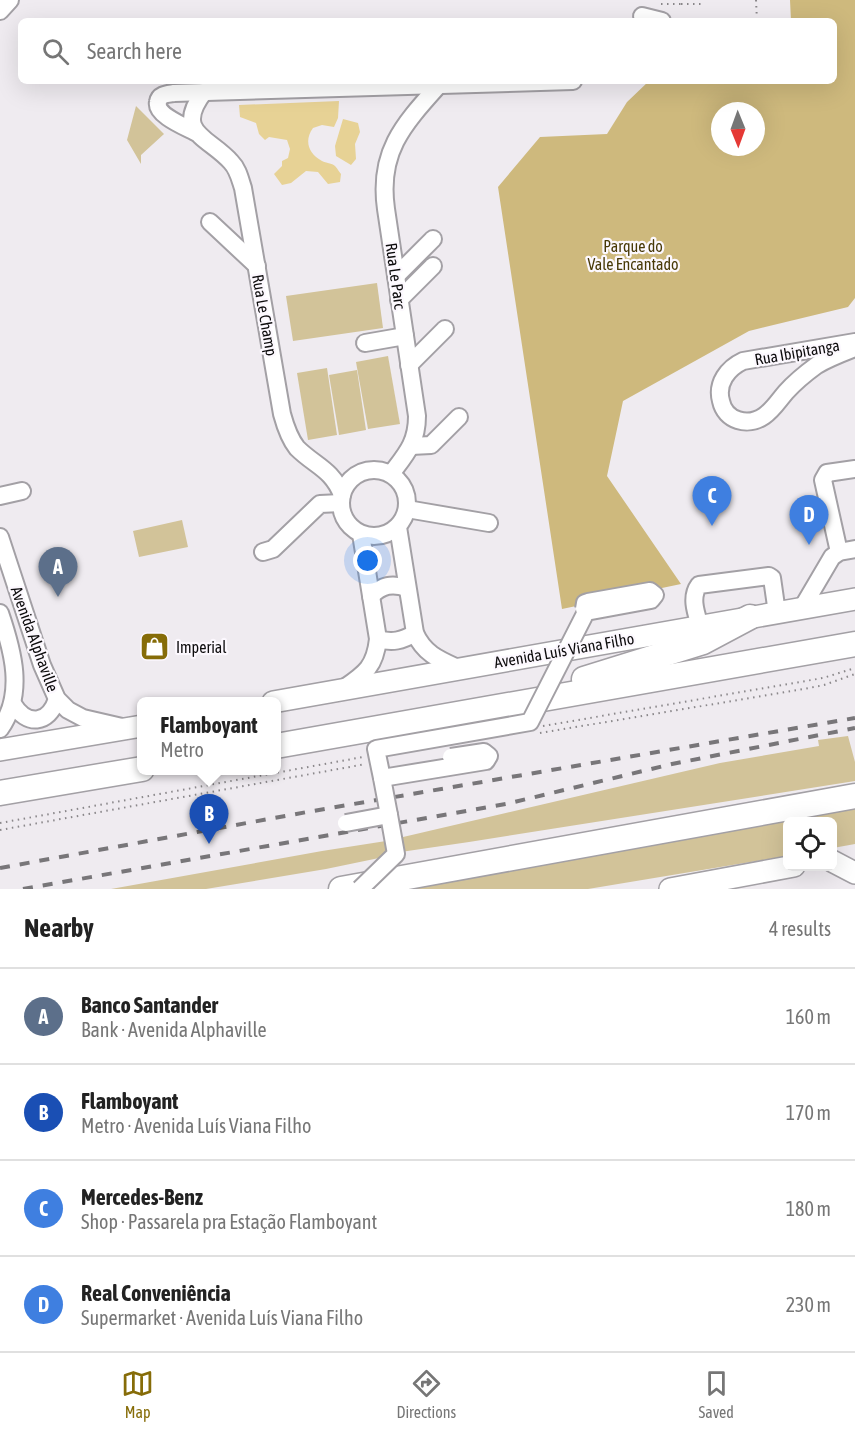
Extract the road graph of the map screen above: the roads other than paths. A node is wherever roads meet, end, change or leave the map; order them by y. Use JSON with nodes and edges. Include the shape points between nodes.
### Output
{"nodes":[{"id":1,"x":8,"y":0,"type":"edge"},
{"id":2,"x":0,"y":10,"type":"edge"},
{"id":3,"x":642,"y":16,"type":"dead end"},
{"id":4,"x":650,"y":18,"type":"edge"},
{"id":5,"x":414,"y":84,"type":"edge"},
{"id":6,"x":478,"y":84,"type":"edge"},
{"id":7,"x":321,"y":85,"type":"edge"},
{"id":8,"x":438,"y":86,"type":"junction"},
{"id":9,"x":195,"y":89,"type":"edge"},
{"id":10,"x":195,"y":132,"type":"junction"},
{"id":11,"x":210,"y":222,"type":"dead end"},
{"id":12,"x":433,"y":239,"type":"dead end"},
{"id":13,"x":257,"y":266,"type":"junction"},
{"id":14,"x":433,"y":266,"type":"dead end"},
{"id":15,"x":396,"y":276,"type":"junction"},
{"id":16,"x":399,"y":300,"type":"junction"},
{"id":17,"x":445,"y":329,"type":"dead end"},
{"id":18,"x":405,"y":336,"type":"junction"},
{"id":19,"x":365,"y":342,"type":"dead end"},
{"id":20,"x":855,"y":342,"type":"edge"},
{"id":21,"x":855,"y":348,"type":"edge"},
{"id":22,"x":409,"y":365,"type":"junction"},
{"id":23,"x":459,"y":417,"type":"dead end"},
{"id":24,"x":411,"y":446,"type":"junction"},
{"id":25,"x":855,"y":469,"type":"edge"},
{"id":26,"x":391,"y":474,"type":"junction"},
{"id":27,"x":22,"y":491,"type":"dead end"},
{"id":28,"x":0,"y":496,"type":"edge"},
{"id":29,"x":342,"y":499,"type":"junction"},
{"id":30,"x":407,"y":509,"type":"junction"},
{"id":31,"x":489,"y":523,"type":"dead end"},
{"id":32,"x":398,"y":527,"type":"junction"},
{"id":33,"x":361,"y":534,"type":"junction"},
{"id":34,"x":0,"y":537,"type":"edge"},
{"id":35,"x":847,"y":551,"type":"edge"},
{"id":36,"x":263,"y":552,"type":"dead end"},
{"id":37,"x":407,"y":588,"type":"junction"},
{"id":38,"x":370,"y":596,"type":"junction"},
{"id":39,"x":855,"y":599,"type":"edge"},
{"id":40,"x":802,"y":608,"type":"junction"},
{"id":41,"x":584,"y":609,"type":"dead end"},
{"id":42,"x":777,"y":612,"type":"junction"},
{"id":43,"x":0,"y":613,"type":"edge"},
{"id":44,"x":750,"y":617,"type":"junction"},
{"id":45,"x":700,"y":626,"type":"junction"},
{"id":46,"x":415,"y":633,"type":"junction"},
{"id":47,"x":378,"y":639,"type":"junction"},
{"id":48,"x":855,"y":645,"type":"edge"},
{"id":49,"x":460,"y":669,"type":"junction"},
{"id":50,"x":7,"y":675,"type":"edge"},
{"id":51,"x":342,"y":689,"type":"junction"},
{"id":52,"x":57,"y":699,"type":"junction"},
{"id":53,"x":281,"y":700,"type":"edge"},
{"id":54,"x":13,"y":704,"type":"junction"},
{"id":55,"x":472,"y":712,"type":"junction"},
{"id":56,"x":135,"y":727,"type":"edge"},
{"id":57,"x":0,"y":729,"type":"edge"},
{"id":58,"x":281,"y":745,"type":"edge"},
{"id":59,"x":0,"y":750,"type":"edge"},
{"id":60,"x":451,"y":757,"type":"dead end"},
{"id":61,"x":137,"y":770,"type":"edge"},
{"id":62,"x":382,"y":778,"type":"junction"},
{"id":63,"x":0,"y":793,"type":"edge"},
{"id":64,"x":855,"y":796,"type":"edge"},
{"id":65,"x":389,"y":815,"type":"junction"},
{"id":66,"x":346,"y":823,"type":"dead end"},
{"id":67,"x":855,"y":856,"type":"edge"},
{"id":68,"x":837,"y":859,"type":"edge"},
{"id":69,"x":837,"y":863,"type":"edge"},
{"id":70,"x":783,"y":870,"type":"edge"},
{"id":71,"x":855,"y":873,"type":"edge"},
{"id":72,"x":715,"y":885,"type":"edge"},
{"id":73,"x":341,"y":889,"type":"edge"},
{"id":74,"x":360,"y":889,"type":"edge"},
{"id":75,"x":670,"y":889,"type":"edge"}],
"edges":[{"from":1,"to":2,"type":"street"},
{"from":3,"to":4,"type":"street"},
{"from":5,"to":7,"type":"street","name":"Rua Le Champ"},
{"from":5,"to":8,"type":"street","name":"Rua Le Champ"},
{"from":6,"to":8,"type":"street","name":"Rua Le Champ"},
{"from":7,"to":9,"type":"street","name":"Rua Le Champ"},
{"from":8,"to":15,"type":"street","name":"Rua Le Parc","via":[[403,129],[386,168],[384,194]]},
{"from":9,"to":10,"type":"street"},
{"from":9,"to":10,"type":"street","name":"Rua Le Champ","via":[[165,94],[158,103],[164,115]]},
{"from":10,"to":13,"type":"street","name":"Rua Le Champ","via":[[231,162],[239,175]]},
{"from":11,"to":13,"type":"street"},
{"from":12,"to":15,"type":"street"},
{"from":13,"to":29,"type":"street","name":"Rua Le Champ","via":[[286,430],[296,447],[335,478]]},
{"from":14,"to":16,"type":"street"},
{"from":15,"to":16,"type":"street","name":"Rua Le Parc"},
{"from":16,"to":18,"type":"street","name":"Rua Le Parc"},
{"from":17,"to":22,"type":"street"},
{"from":18,"to":19,"type":"street"},
{"from":18,"to":22,"type":"street","name":"Rua Le Parc"},
{"from":20,"to":21,"type":"street","name":"Rua Ibipitanga","via":[[732,366],[721,386],[723,410],[741,421],[763,417],[819,364]]},
{"from":22,"to":24,"type":"street","name":"Rua Le Parc","via":[[417,416]]},
{"from":23,"to":24,"type":"street","via":[[431,445]]},
{"from":24,"to":26,"type":"street","name":"Rua Le Parc"},
{"from":25,"to":35,"type":"street","via":[[827,473],[823,480]]},
{"from":26,"to":29,"type":"street","via":[[371,470],[361,473],[346,485]]},
{"from":26,"to":30,"type":"street","via":[[405,489]]},
{"from":27,"to":28,"type":"street"},
{"from":29,"to":33,"type":"street","via":[[344,518]]},
{"from":29,"to":36,"type":"street","via":[[320,504],[273,549]]},
{"from":30,"to":31,"type":"street"},
{"from":30,"to":32,"type":"street"},
{"from":32,"to":33,"type":"street","via":[[376,537]]},
{"from":32,"to":37,"type":"street"},
{"from":33,"to":38,"type":"street"},
{"from":34,"to":52,"type":"street","name":"Avenida Alphaville"},
{"from":35,"to":40,"type":"street","via":[[832,557]]},
{"from":37,"to":38,"type":"street","via":[[388,585]]},
{"from":37,"to":46,"type":"street"},
{"from":38,"to":47,"type":"street"},
{"from":39,"to":40,"type":"main road","name":"Avenida Luís Viana Filho"},
{"from":40,"to":42,"type":"main road","name":"Avenida Luís Viana Filho"},
{"from":41,"to":62,"type":"street","bridge":true,"via":[[588,602],[650,591],[655,595],[651,600],[585,612],[530,722],[376,749]]},
{"from":42,"to":44,"type":"main road","name":"Avenida Luís Viana Filho"},
{"from":42,"to":45,"type":"street","via":[[769,576],[699,585],[694,603]]},
{"from":43,"to":50,"type":"street","name":"Avenida Alphaville","via":[[6,632]]},
{"from":44,"to":45,"type":"main road","name":"Avenida Luís Viana Filho"},
{"from":44,"to":55,"type":"highway","via":[[703,642]]},
{"from":45,"to":49,"type":"main road","name":"Avenida Luís Viana Filho"},
{"from":46,"to":47,"type":"street","via":[[394,642]]},
{"from":46,"to":49,"type":"street","via":[[432,656]]},
{"from":47,"to":51,"type":"street","via":[[374,660],[367,671]]},
{"from":48,"to":55,"type":"highway"},
{"from":49,"to":51,"type":"main road","name":"Avenida Luís Viana Filho"},
{"from":50,"to":54,"type":"street","name":"Avenida Alphaville"},
{"from":51,"to":53,"type":"main road","name":"Avenida Luís Viana Filho"},
{"from":52,"to":54,"type":"street","via":[[50,713],[34,720],[18,712]]},
{"from":52,"to":56,"type":"street","name":"Avenida Alphaville","via":[[83,718]]},
{"from":54,"to":57,"type":"street","name":"Avenida Alphaville"},
{"from":55,"to":58,"type":"highway"},
{"from":56,"to":59,"type":"main road"},
{"from":60,"to":62,"type":"street","bridge":true,"via":[[484,752],[489,756],[486,762]]},
{"from":61,"to":63,"type":"highway"},
{"from":62,"to":65,"type":"street","bridge":true},
{"from":64,"to":73,"type":"highway"},
{"from":65,"to":66,"type":"street","bridge":true},
{"from":65,"to":74,"type":"street","bridge":true,"via":[[396,854]]},
{"from":67,"to":68,"type":"main road"},
{"from":69,"to":71,"type":"main road"},
{"from":70,"to":72,"type":"main road"},
{"from":72,"to":75,"type":"main road"}]}
